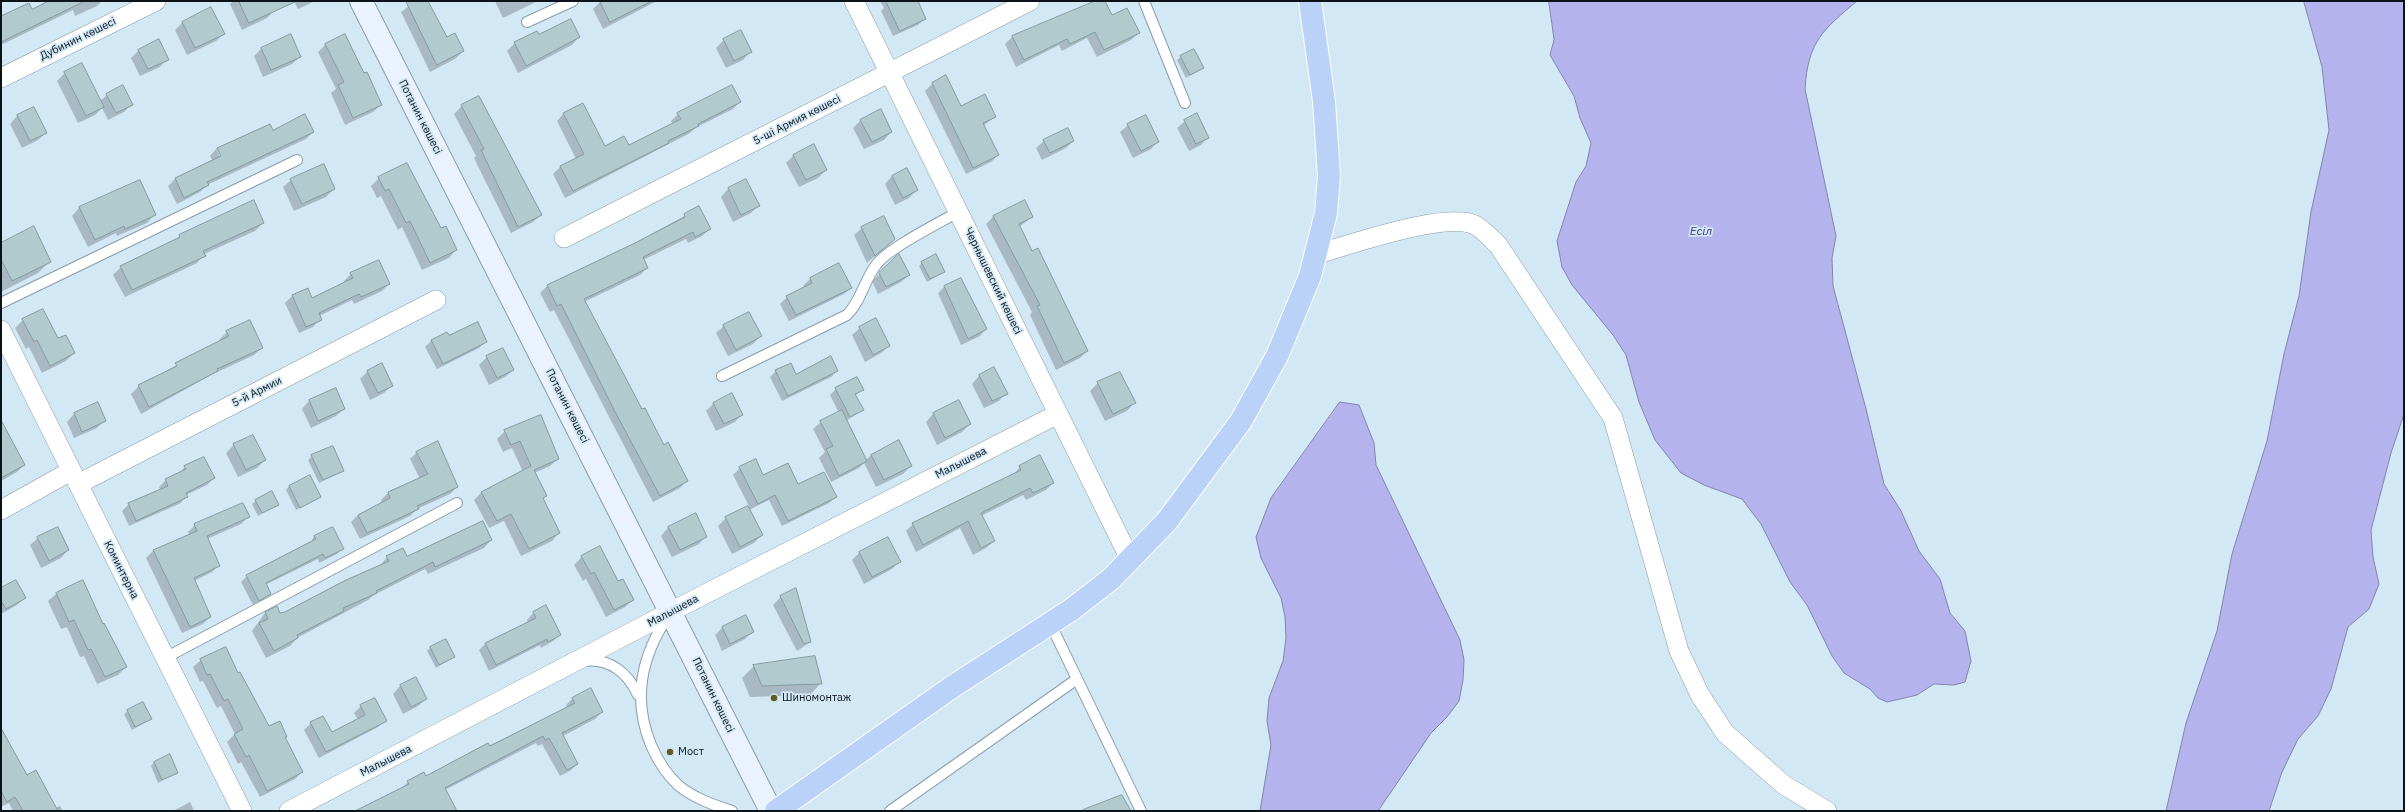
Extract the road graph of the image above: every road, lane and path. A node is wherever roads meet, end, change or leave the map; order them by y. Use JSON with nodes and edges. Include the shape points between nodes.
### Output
{"nodes":[{"id":1,"x":156,"y":1,"type":"edge"},
{"id":2,"x":361,"y":1,"type":"edge"},
{"id":3,"x":573,"y":1,"type":"edge"},
{"id":4,"x":854,"y":1,"type":"edge"},
{"id":5,"x":1030,"y":1,"type":"edge"},
{"id":6,"x":1144,"y":1,"type":"edge"},
{"id":7,"x":1310,"y":1,"type":"edge"},
{"id":8,"x":526,"y":22,"type":"dead end"},
{"id":9,"x":890,"y":72,"type":"junction"},
{"id":10,"x":1,"y":78,"type":"edge"},
{"id":11,"x":1186,"y":103,"type":"dead end"},
{"id":12,"x":297,"y":160,"type":"dead end"},
{"id":13,"x":958,"y":212,"type":"junction"},
{"id":14,"x":564,"y":238,"type":"dead end"},
{"id":15,"x":1316,"y":254,"type":"junction"},
{"id":16,"x":436,"y":300,"type":"dead end"},
{"id":17,"x":1,"y":303,"type":"edge"},
{"id":18,"x":1,"y":330,"type":"edge"},
{"id":19,"x":722,"y":376,"type":"dead end"},
{"id":20,"x":1058,"y":414,"type":"junction"},
{"id":21,"x":75,"y":477,"type":"junction"},
{"id":22,"x":457,"y":503,"type":"dead end"},
{"id":23,"x":1,"y":510,"type":"edge"},
{"id":24,"x":1131,"y":561,"type":"junction"},
{"id":25,"x":672,"y":611,"type":"junction"},
{"id":26,"x":1050,"y":623,"type":"junction"},
{"id":27,"x":165,"y":658,"type":"junction"},
{"id":28,"x":573,"y":664,"type":"junction"},
{"id":29,"x":1077,"y":680,"type":"junction"},
{"id":30,"x":639,"y":698,"type":"junction"},
{"id":31,"x":242,"y":811,"type":"edge"},
{"id":32,"x":289,"y":811,"type":"edge"},
{"id":33,"x":732,"y":811,"type":"edge"},
{"id":34,"x":771,"y":811,"type":"edge"},
{"id":35,"x":776,"y":811,"type":"edge"},
{"id":36,"x":890,"y":811,"type":"edge"},
{"id":37,"x":1141,"y":811,"type":"edge"},
{"id":38,"x":1827,"y":811,"type":"edge"}],
"edges":[{"from":1,"to":10,"type":"street","name":"Дубинин көшесі"},
{"from":2,"to":25,"type":"main road","name":"Потанин көшесі"},
{"from":3,"to":8,"type":"lane"},
{"from":4,"to":9,"type":"street","name":"Чернышевский көшесі"},
{"from":5,"to":9,"type":"street","name":"5-ші Армия көшесі"},
{"from":6,"to":11,"type":"lane"},
{"from":7,"to":15,"type":"highway","via":[[1324,101],[1328,176],[1326,213]]},
{"from":9,"to":13,"type":"street","name":"Чернышевский көшесі"},
{"from":9,"to":14,"type":"street","name":"5-ші Армия көшесі"},
{"from":12,"to":17,"type":"lane"},
{"from":13,"to":19,"type":"lane","via":[[882,257],[869,275],[857,304],[847,316]]},
{"from":13,"to":20,"type":"street","name":"Чернышевский көшесі"},
{"from":15,"to":24,"type":"highway","via":[[1277,356],[1241,421],[1167,521]]},
{"from":15,"to":38,"type":"street","via":[[1441,222],[1475,225],[1498,245],[1613,418],[1679,651],[1700,695],[1725,733],[1784,785]]},
{"from":16,"to":21,"type":"street","name":"5-й Армии"},
{"from":18,"to":21,"type":"street","name":"Коминтерна"},
{"from":20,"to":24,"type":"street","name":"Чернышевский көшесі"},
{"from":20,"to":25,"type":"street","name":"Малышева"},
{"from":21,"to":23,"type":"street","name":"5-й Армии"},
{"from":21,"to":27,"type":"street","name":"Коминтерна"},
{"from":22,"to":27,"type":"lane"},
{"from":24,"to":26,"type":"highway","via":[[1090,597]]},
{"from":25,"to":28,"type":"street","name":"Малышева"},
{"from":25,"to":30,"type":"lane","via":[[648,655],[641,675]]},
{"from":25,"to":34,"type":"main road","name":"Потанин көшесі"},
{"from":26,"to":29,"type":"lane"},
{"from":26,"to":35,"type":"highway","via":[[952,687]]},
{"from":27,"to":31,"type":"street","name":"Коминтерна"},
{"from":28,"to":30,"type":"lane","via":[[596,661],[614,666],[632,682]]},
{"from":28,"to":32,"type":"street","name":"Малышева"},
{"from":29,"to":36,"type":"lane"},
{"from":29,"to":37,"type":"lane"},
{"from":30,"to":33,"type":"lane","via":[[646,732],[655,755],[669,774],[688,792]]}]}
